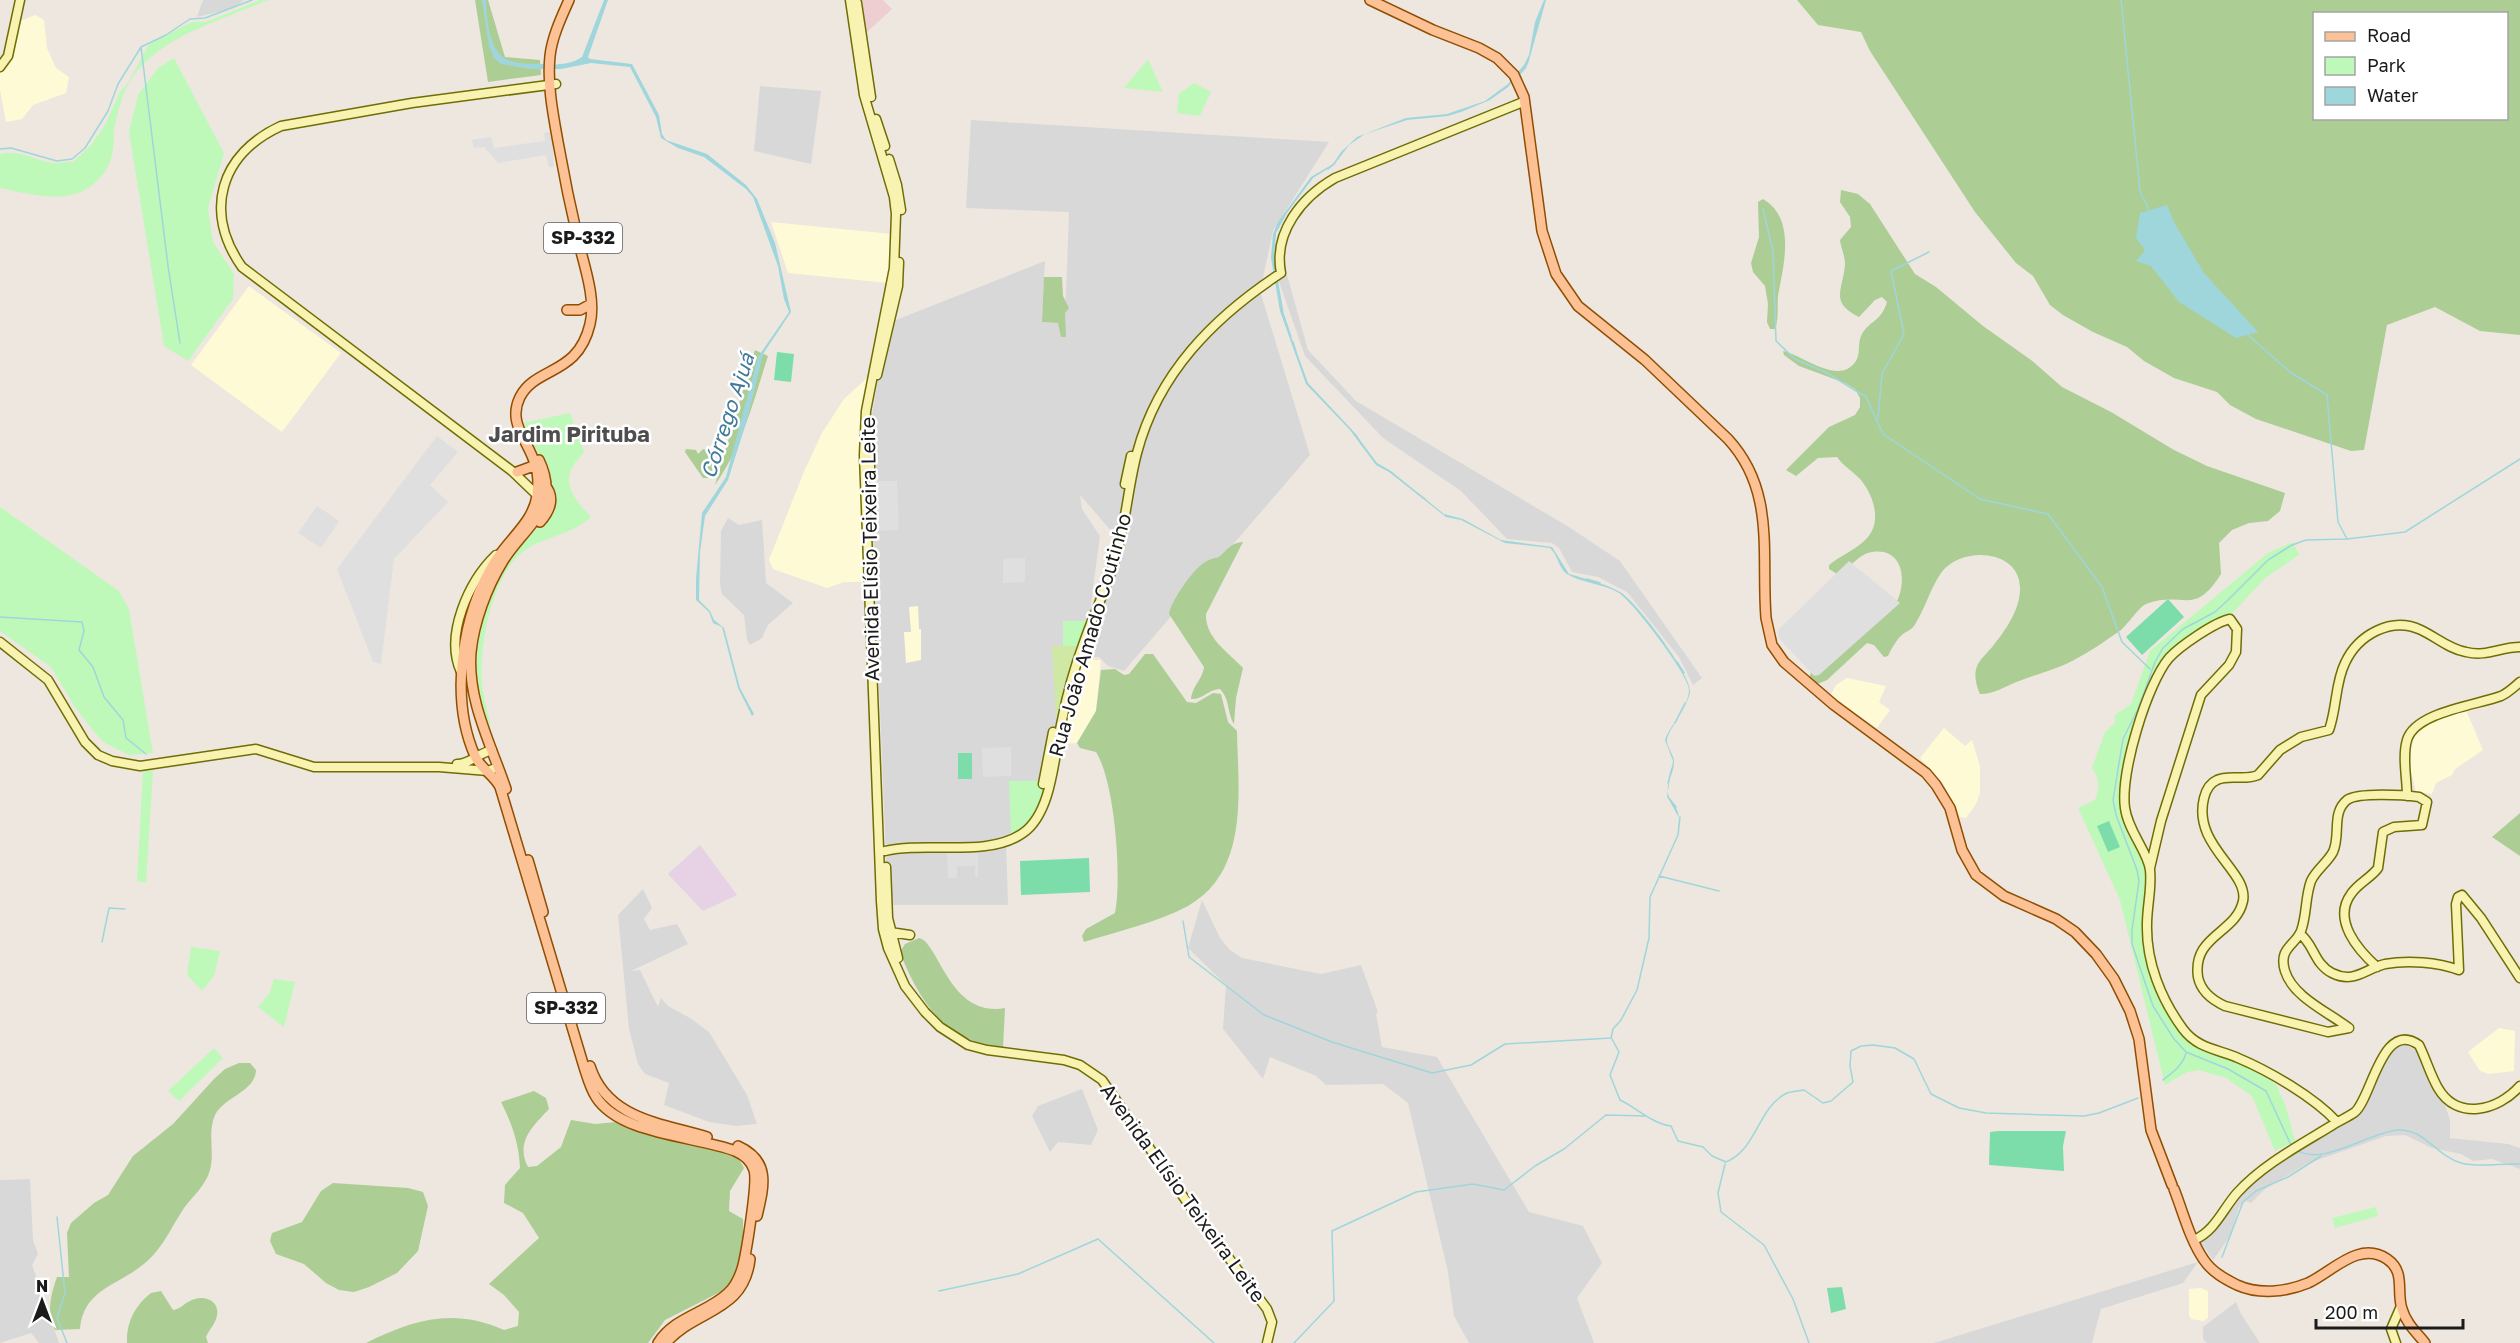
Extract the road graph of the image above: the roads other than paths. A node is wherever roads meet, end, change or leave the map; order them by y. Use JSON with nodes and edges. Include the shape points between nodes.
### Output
{"nodes":[{"id":1,"x":20,"y":0,"type":"edge"},
{"id":2,"x":568,"y":0,"type":"edge"},
{"id":3,"x":575,"y":0,"type":"edge"},
{"id":4,"x":850,"y":0,"type":"edge"},
{"id":5,"x":856,"y":0,"type":"edge"},
{"id":6,"x":1370,"y":0,"type":"edge"},
{"id":7,"x":552,"y":62,"type":"junction"},
{"id":8,"x":0,"y":67,"type":"edge"},
{"id":9,"x":553,"y":84,"type":"junction"},
{"id":10,"x":1524,"y":102,"type":"junction"},
{"id":11,"x":591,"y":304,"type":"junction"},
{"id":12,"x":567,"y":310,"type":"dead end"},
{"id":13,"x":536,"y":465,"type":"junction"},
{"id":14,"x":514,"y":471,"type":"junction"},
{"id":15,"x":541,"y":483,"type":"junction"},
{"id":16,"x":537,"y":495,"type":"junction"},
{"id":17,"x":0,"y":642,"type":"edge"},
{"id":18,"x":2520,"y":647,"type":"edge"},
{"id":19,"x":2520,"y":682,"type":"edge"},
{"id":20,"x":477,"y":702,"type":"junction"},
{"id":21,"x":464,"y":705,"type":"junction"},
{"id":22,"x":492,"y":750,"type":"junction"},
{"id":23,"x":475,"y":756,"type":"junction"},
{"id":24,"x":382,"y":767,"type":"junction"},
{"id":25,"x":498,"y":767,"type":"junction"},
{"id":26,"x":484,"y":771,"type":"junction"},
{"id":27,"x":2407,"y":796,"type":"junction"},
{"id":28,"x":885,"y":849,"type":"junction"},
{"id":29,"x":2150,"y":868,"type":"junction"},
{"id":30,"x":891,"y":932,"type":"junction"},
{"id":31,"x":2300,"y":934,"type":"junction"},
{"id":32,"x":910,"y":936,"type":"dead end"},
{"id":33,"x":2377,"y":967,"type":"junction"},
{"id":34,"x":2520,"y":978,"type":"edge"},
{"id":35,"x":911,"y":992,"type":"junction"},
{"id":36,"x":2520,"y":1086,"type":"edge"},
{"id":37,"x":2337,"y":1122,"type":"junction"},
{"id":38,"x":2194,"y":1240,"type":"junction"},
{"id":39,"x":2401,"y":1306,"type":"junction"},
{"id":40,"x":657,"y":1343,"type":"edge"},
{"id":41,"x":666,"y":1343,"type":"edge"},
{"id":42,"x":1267,"y":1343,"type":"edge"},
{"id":43,"x":2396,"y":1343,"type":"edge"},
{"id":44,"x":2425,"y":1343,"type":"edge"}],
"edges":[{"from":1,"to":8,"type":"street","via":[[8,56]]},
{"from":2,"to":7,"type":"main road","number":"SP-332","via":[[554,40]]},
{"from":3,"to":7,"type":"main road","number":"SP-332"},
{"from":4,"to":35,"type":"street","name":"Avenida Elísio Teixeira Leite","via":[[864,95],[896,214],[894,268],[866,411],[864,466],[884,929],[888,948]]},
{"from":5,"to":28,"type":"street","name":"Avenida Elísio Teixeira Leite","via":[[872,106],[902,215],[898,286],[875,380],[870,421]]},
{"from":6,"to":10,"type":"main road","via":[[1497,58],[1516,80]]},
{"from":7,"to":9,"type":"main road","number":"SP-332"},
{"from":9,"to":11,"type":"main road","number":"SP-332","via":[[561,160]]},
{"from":9,"to":14,"type":"street","via":[[281,126],[262,135],[242,153],[228,173],[222,194],[224,236],[242,267]]},
{"from":9,"to":15,"type":"main road","number":"SP-332","via":[[596,314],[592,337],[583,353],[531,392],[522,405],[522,424],[541,464]]},
{"from":10,"to":28,"type":"street","name":"Rua João Amado Coutinho","via":[[1335,178],[1300,206],[1282,242],[1281,270],[1243,293],[1205,326],[1177,360],[1151,403],[1132,452],[1112,552],[1059,708],[1034,816],[1008,837]]},
{"from":10,"to":38,"type":"main road","via":[[1542,231],[1564,288],[1578,306],[1645,360],[1728,439],[1755,479],[1763,506],[1768,628],[1778,656],[1834,705],[1926,773],[1945,798],[1962,850],[1976,874],[2004,896],[2075,932],[2105,965],[2135,1026],[2151,1130]]},
{"from":11,"to":12,"type":"main road","via":[[580,310]]},
{"from":11,"to":13,"type":"main road","number":"SP-332","via":[[590,325],[578,351],[568,362],[525,389],[517,405],[518,429]]},
{"from":13,"to":14,"type":"main road"},
{"from":13,"to":15,"type":"main road","number":"SP-332"},
{"from":14,"to":15,"type":"street"},
{"from":14,"to":16,"type":"street"},
{"from":15,"to":16,"type":"main road","number":"SP-332"},
{"from":15,"to":20,"type":"main road","number":"SP-332","via":[[550,492],[550,504],[544,517],[503,561],[476,626],[471,673]]},
{"from":16,"to":21,"type":"main road","number":"SP-332","via":[[528,521],[491,569],[473,611],[462,673]]},
{"from":17,"to":24,"type":"street","via":[[48,680],[85,742],[98,755],[112,761],[140,766],[256,749],[305,765]]},
{"from":18,"to":31,"type":"street","via":[[2475,654],[2458,650],[2415,627],[2375,630],[2345,662],[2329,730],[2289,744],[2275,754],[2258,776],[2217,780],[2209,786],[2202,819],[2208,838],[2241,887],[2243,897],[2237,914],[2200,954],[2201,987],[2225,1006],[2328,1032],[2349,1028],[2290,982],[2284,955]]},
{"from":19,"to":27,"type":"street","via":[[2504,694],[2443,712],[2413,729],[2405,751]]},
{"from":20,"to":21,"type":"main road","via":[[481,745]]},
{"from":20,"to":22,"type":"main road","number":"SP-332"},
{"from":21,"to":23,"type":"main road","number":"SP-332"},
{"from":22,"to":23,"type":"street"},
{"from":22,"to":25,"type":"main road","number":"SP-332"},
{"from":23,"to":24,"type":"street","via":[[461,764]]},
{"from":23,"to":26,"type":"main road","number":"SP-332"},
{"from":24,"to":26,"type":"street","via":[[459,767]]},
{"from":25,"to":26,"type":"street"},
{"from":25,"to":41,"type":"main road","number":"SP-332","via":[[590,1068],[602,1092],[635,1116],[745,1149],[755,1157],[762,1173],[763,1186],[742,1287],[728,1302],[684,1326]]},
{"from":26,"to":40,"type":"main road","number":"SP-332","via":[[500,787],[596,1096],[610,1111],[636,1125],[729,1148],[742,1154],[754,1169],[756,1180],[745,1217],[749,1225],[742,1268],[735,1284],[729,1292],[670,1328]]},
{"from":27,"to":31,"type":"street","via":[[2355,796],[2341,807],[2334,849],[2311,881]]},
{"from":27,"to":33,"type":"street","via":[[2427,802],[2422,825],[2383,832],[2378,868],[2347,900],[2345,912],[2350,935]]},
{"from":28,"to":30,"type":"street","name":"Avenida Elísio Teixeira Leite"},
{"from":29,"to":29,"type":"street","via":[[2203,691],[2229,665],[2236,652],[2237,629],[2230,619],[2170,657],[2158,675],[2136,731],[2124,804],[2134,837]]},
{"from":29,"to":37,"type":"street","via":[[2150,958],[2159,987],[2185,1031],[2204,1046],[2241,1059],[2284,1083]]},
{"from":30,"to":32,"type":"street"},
{"from":30,"to":35,"type":"street","name":"Avenida Elísio Teixeira Leite"},
{"from":31,"to":33,"type":"street","via":[[2321,965],[2332,973],[2352,977]]},
{"from":33,"to":34,"type":"street","via":[[2406,962],[2459,970],[2456,904],[2462,895]]},
{"from":35,"to":42,"type":"street","name":"Avenida Elísio Teixeira Leite","via":[[940,1027],[968,1045],[1064,1060],[1080,1065],[1102,1080],[1186,1202],[1267,1309],[1272,1322]]},
{"from":36,"to":37,"type":"street","via":[[2496,1106],[2476,1111],[2463,1108],[2448,1100],[2437,1087],[2419,1045],[2404,1040],[2390,1047],[2357,1110]]},
{"from":37,"to":38,"type":"street","via":[[2244,1185],[2207,1233]]},
{"from":38,"to":39,"type":"main road","via":[[2205,1262],[2217,1274],[2258,1291],[2289,1290],[2359,1254],[2378,1255],[2394,1266],[2399,1275]]},
{"from":39,"to":43,"type":"street","via":[[2391,1329]]},
{"from":39,"to":44,"type":"main road","via":[[2411,1327]]}]}
